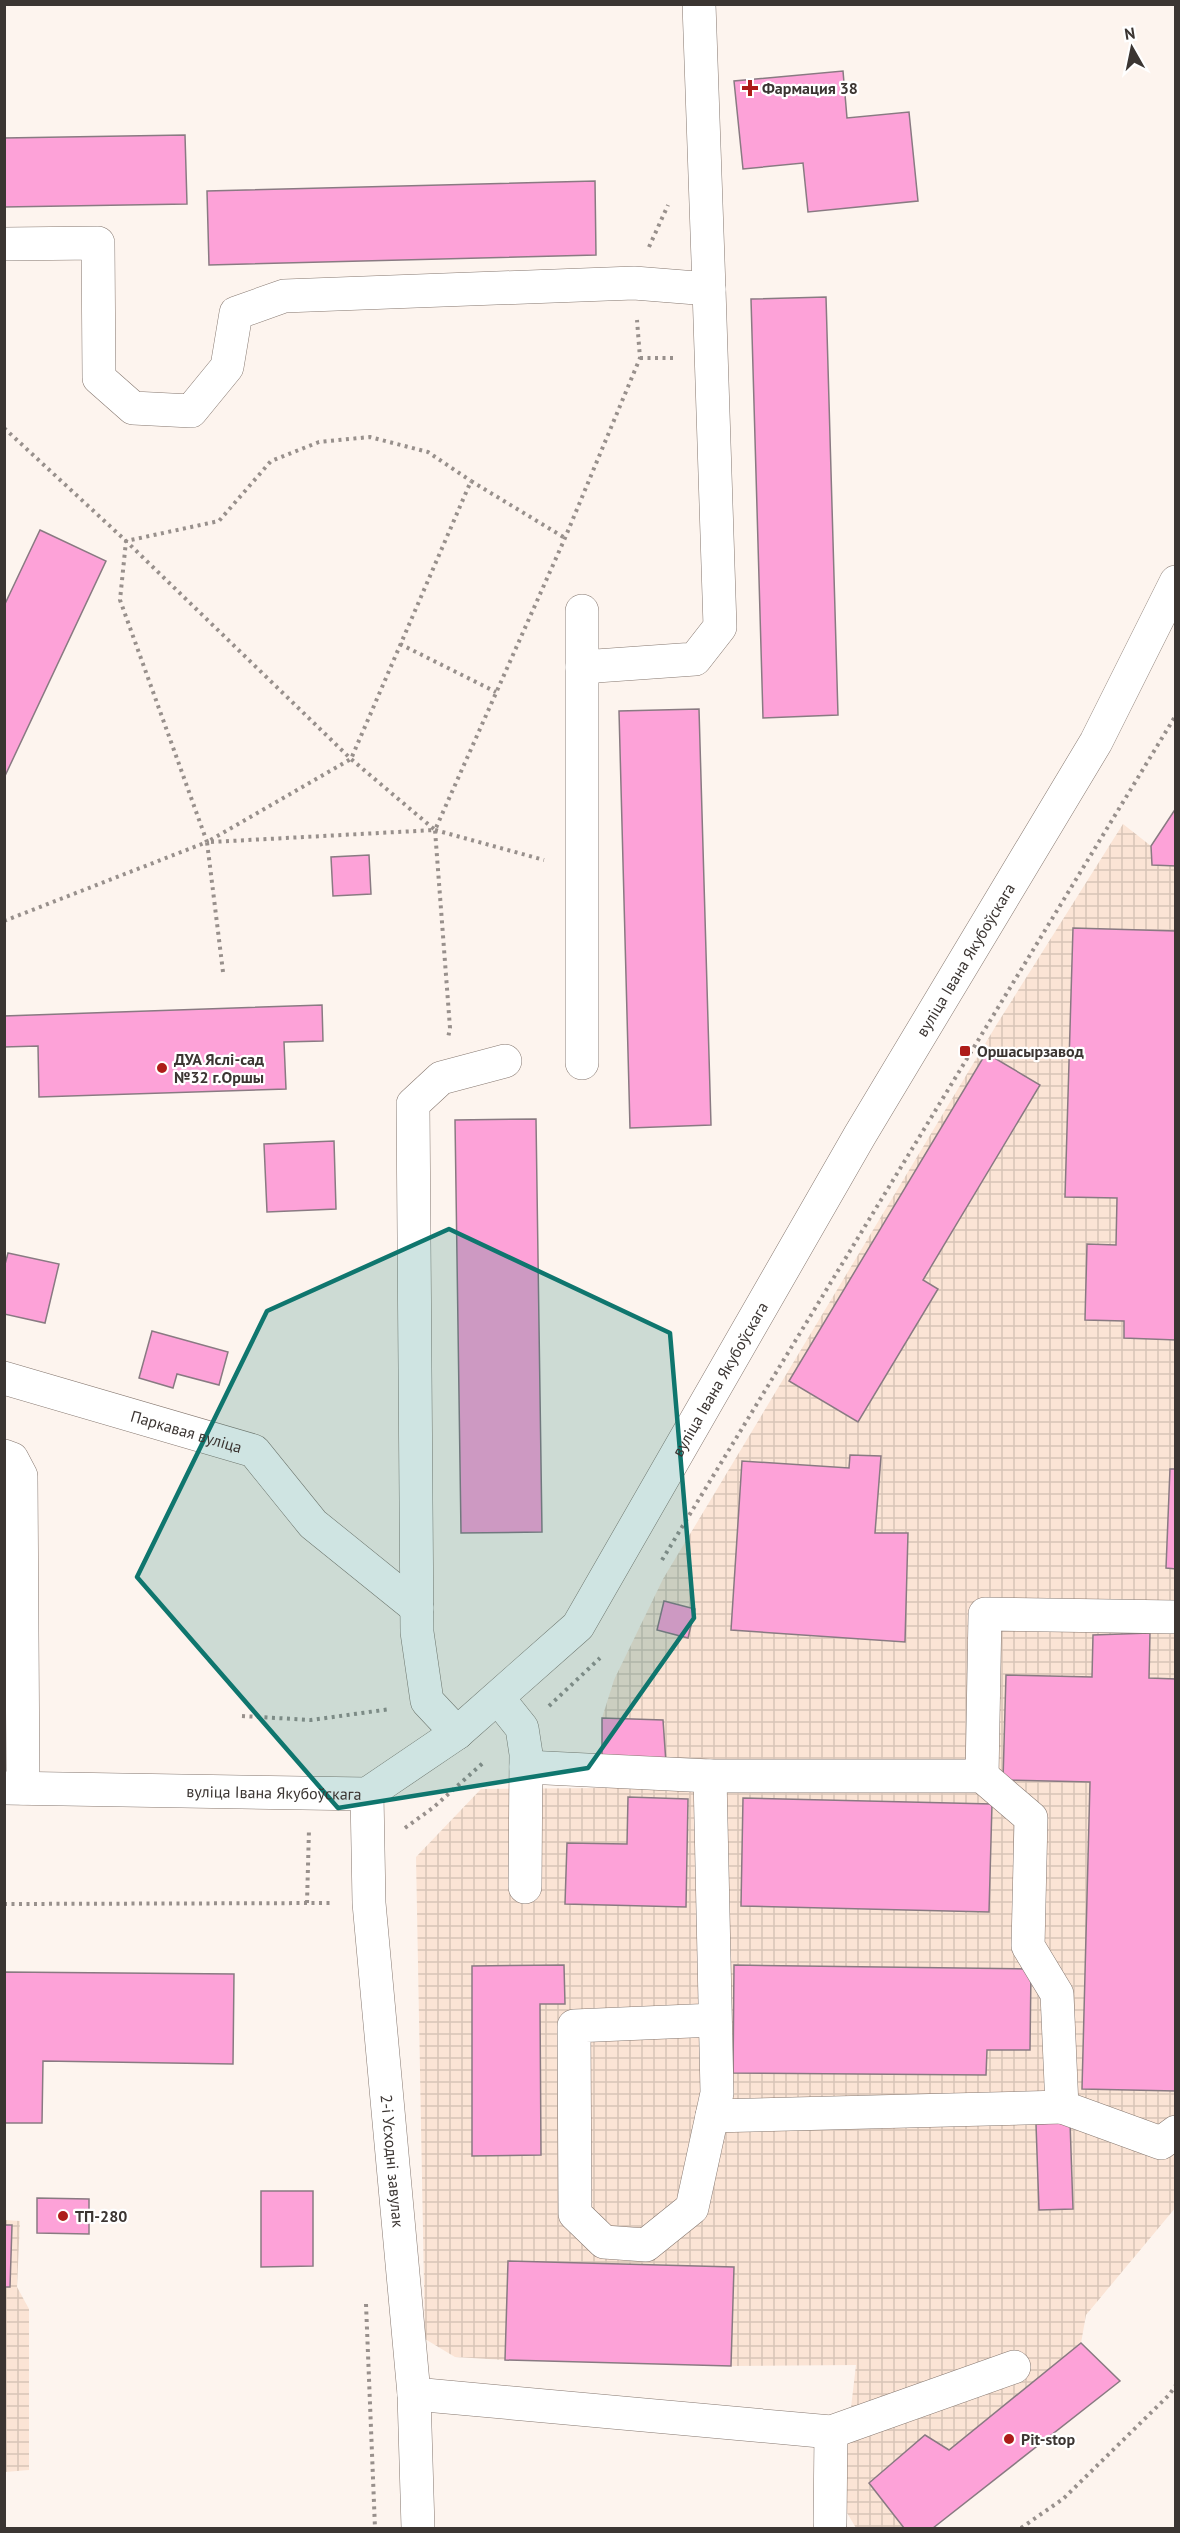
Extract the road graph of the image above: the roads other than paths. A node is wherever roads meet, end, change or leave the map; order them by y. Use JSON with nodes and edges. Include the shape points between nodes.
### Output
{"nodes":[{"id":1,"x":699,"y":4,"type":"edge"},
{"id":2,"x":4,"y":244,"type":"edge"},
{"id":3,"x":709,"y":289,"type":"junction"},
{"id":4,"x":1176,"y":582,"type":"edge"},
{"id":5,"x":582,"y":611,"type":"dead end"},
{"id":6,"x":582,"y":667,"type":"junction"},
{"id":7,"x":505,"y":1061,"type":"dead end"},
{"id":8,"x":582,"y":1063,"type":"dead end"},
{"id":9,"x":4,"y":1378,"type":"edge"},
{"id":10,"x":4,"y":1456,"type":"edge"},
{"id":11,"x":417,"y":1608,"type":"junction"},
{"id":12,"x":1176,"y":1617,"type":"edge"},
{"id":13,"x":498,"y":1698,"type":"junction"},
{"id":14,"x":457,"y":1733,"type":"junction"},
{"id":15,"x":526,"y":1767,"type":"junction"},
{"id":16,"x":710,"y":1776,"type":"junction"},
{"id":17,"x":982,"y":1776,"type":"junction"},
{"id":18,"x":14,"y":1788,"type":"edge"},
{"id":19,"x":367,"y":1794,"type":"junction"},
{"id":20,"x":525,"y":1887,"type":"dead end"},
{"id":21,"x":715,"y":2019,"type":"junction"},
{"id":22,"x":1062,"y":2107,"type":"junction"},
{"id":23,"x":712,"y":2116,"type":"junction"},
{"id":24,"x":1176,"y":2132,"type":"edge"},
{"id":25,"x":1014,"y":2367,"type":"dead end"},
{"id":26,"x":414,"y":2394,"type":"junction"},
{"id":27,"x":831,"y":2432,"type":"junction"},
{"id":28,"x":830,"y":2523,"type":"dead end"},
{"id":29,"x":418,"y":2529,"type":"edge"}],
"edges":[{"from":1,"to":3,"type":"street"},
{"from":2,"to":3,"type":"street","via":[[98,243],[99,378],[133,408],[191,411],[227,367],[236,313],[284,296],[634,283]]},
{"from":3,"to":6,"type":"street","via":[[720,627],[695,659]]},
{"from":4,"to":13,"type":"street","name":"вуліца Івана Якубоўскага","via":[[1096,741],[860,1135],[578,1626]]},
{"from":5,"to":6,"type":"street"},
{"from":6,"to":8,"type":"street"},
{"from":7,"to":11,"type":"street","via":[[441,1078],[413,1104]]},
{"from":9,"to":11,"type":"street","name":"Паркавая вуліца","via":[[254,1451],[313,1524]]},
{"from":10,"to":18,"type":"street","via":[[12,1459],[21,1476]]},
{"from":11,"to":14,"type":"street","via":[[427,1701]]},
{"from":12,"to":17,"type":"street","via":[[985,1614]]},
{"from":13,"to":14,"type":"street","name":"вуліца Івана Якубоўскага"},
{"from":13,"to":15,"type":"street","via":[[522,1728]]},
{"from":14,"to":19,"type":"street","name":"вуліца Івана Якубоўскага"},
{"from":15,"to":16,"type":"street"},
{"from":15,"to":20,"type":"street"},
{"from":16,"to":17,"type":"street"},
{"from":16,"to":21,"type":"street"},
{"from":17,"to":22,"type":"street","via":[[1031,1818],[1028,1946],[1057,1994]]},
{"from":18,"to":19,"type":"street","name":"вуліца Івана Якубоўскага"},
{"from":19,"to":26,"type":"street","name":"2-і Усходні завулак","via":[[369,1903]]},
{"from":21,"to":23,"type":"street","via":[[717,2093]]},
{"from":21,"to":23,"type":"street","via":[[574,2026],[575,2214],[604,2242],[646,2245],[692,2208]]},
{"from":22,"to":23,"type":"street"},
{"from":22,"to":24,"type":"street","via":[[1161,2143]]},
{"from":25,"to":27,"type":"street"},
{"from":26,"to":27,"type":"street"},
{"from":26,"to":29,"type":"street","name":"2-і Усходні завулак"},
{"from":27,"to":28,"type":"street"}]}
